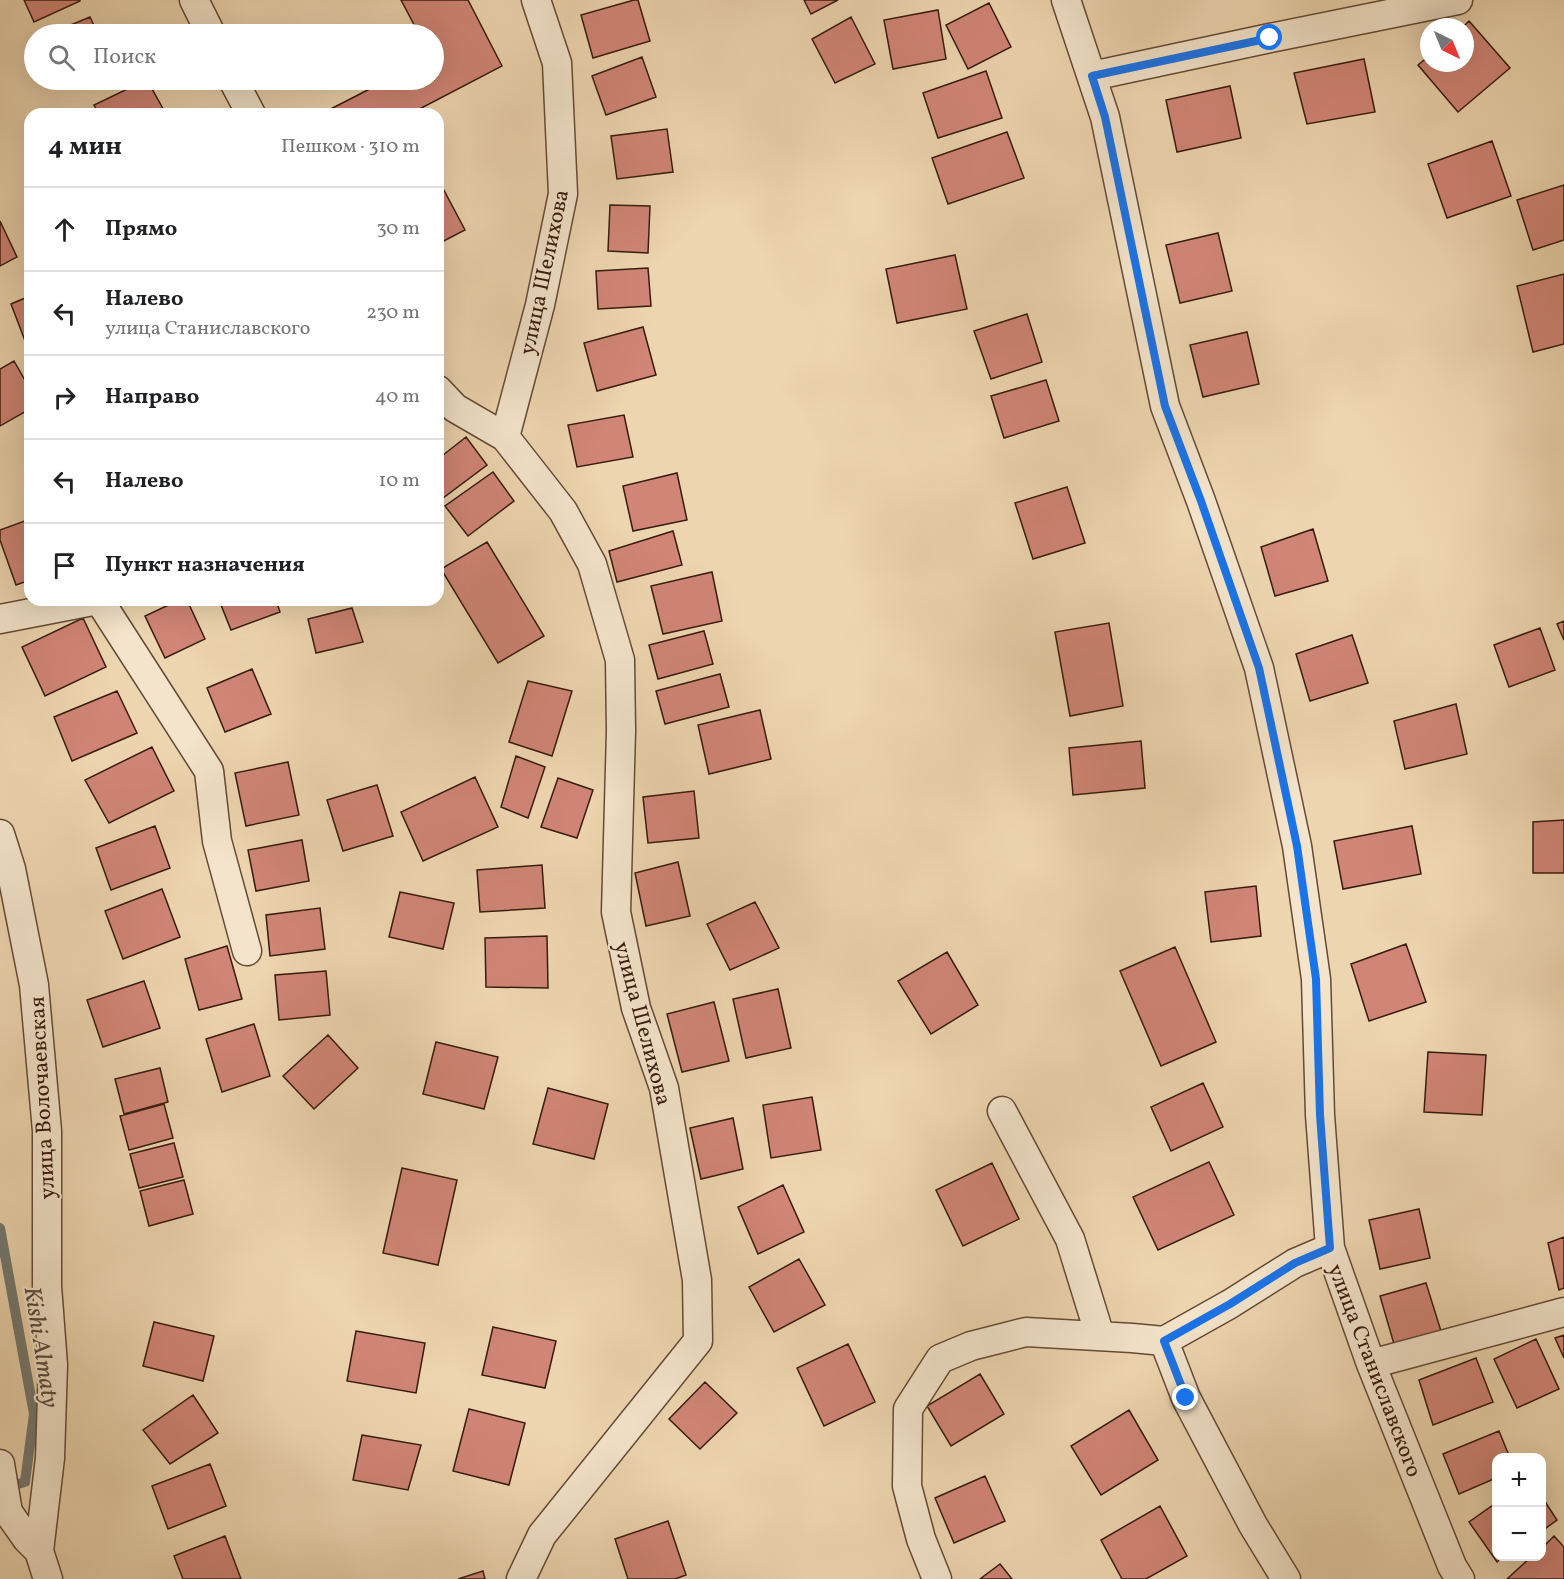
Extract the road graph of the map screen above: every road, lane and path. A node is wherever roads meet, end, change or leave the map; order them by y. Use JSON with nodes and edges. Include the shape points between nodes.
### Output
{"nodes":[{"id":1,"x":194,"y":0,"type":"edge"},
{"id":2,"x":536,"y":0,"type":"edge"},
{"id":3,"x":1066,"y":0,"type":"edge"},
{"id":4,"x":1458,"y":0,"type":"edge"},
{"id":5,"x":206,"y":24,"type":"edge"},
{"id":6,"x":1092,"y":76,"type":"junction"},
{"id":7,"x":238,"y":90,"type":"edge"},
{"id":8,"x":247,"y":108,"type":"edge"},
{"id":9,"x":444,"y":396,"type":"edge"},
{"id":10,"x":505,"y":437,"type":"junction"},
{"id":11,"x":68,"y":606,"type":"edge"},
{"id":12,"x":103,"y":606,"type":"edge"},
{"id":13,"x":0,"y":619,"type":"edge"},
{"id":14,"x":0,"y":834,"type":"edge"},
{"id":15,"x":247,"y":951,"type":"dead end"},
{"id":16,"x":1002,"y":1110,"type":"dead end"},
{"id":17,"x":1330,"y":1248,"type":"junction"},
{"id":18,"x":1564,"y":1312,"type":"edge"},
{"id":19,"x":1100,"y":1336,"type":"junction"},
{"id":20,"x":1164,"y":1341,"type":"junction"},
{"id":21,"x":1371,"y":1365,"type":"junction"},
{"id":22,"x":0,"y":1467,"type":"edge"},
{"id":23,"x":39,"y":1551,"type":"junction"},
{"id":24,"x":48,"y":1579,"type":"edge"},
{"id":25,"x":521,"y":1579,"type":"edge"},
{"id":26,"x":937,"y":1579,"type":"edge"},
{"id":27,"x":1286,"y":1579,"type":"edge"},
{"id":28,"x":1460,"y":1579,"type":"edge"}],
"edges":[{"from":1,"to":5,"type":"street"},
{"from":2,"to":10,"type":"street","name":"улица Шелихова","via":[[557,63],[563,194],[540,305]]},
{"from":3,"to":6,"type":"street","name":"улица Станиславского"},
{"from":4,"to":6,"type":"street"},
{"from":6,"to":17,"type":"street","name":"улица Станиславского","via":[[1105,117],[1165,406],[1259,668],[1297,846],[1316,979],[1320,1115]]},
{"from":7,"to":8,"type":"street"},
{"from":9,"to":10,"type":"street","name":"улица Шелихова","via":[[455,408]]},
{"from":10,"to":25,"type":"street","name":"улица Шелихова","via":[[563,511],[592,564],[620,660],[616,912],[636,1008],[664,1088],[697,1280],[698,1331],[698,1341],[542,1535]]},
{"from":11,"to":13,"type":"street"},
{"from":12,"to":15,"type":"street","via":[[209,771],[218,841]]},
{"from":14,"to":23,"type":"street","name":"улица Волочаевская","via":[[11,869],[34,985],[47,1131],[46,1286],[53,1365],[50,1458]]},
{"from":16,"to":19,"type":"street","via":[[1070,1239]]},
{"from":17,"to":20,"type":"street","via":[[1295,1263]]},
{"from":17,"to":21,"type":"street","name":"улица Станиславского"},
{"from":18,"to":21,"type":"street"},
{"from":19,"to":20,"type":"street"},
{"from":19,"to":26,"type":"street","via":[[1026,1332],[940,1359],[908,1409],[907,1474],[921,1539]]},
{"from":20,"to":27,"type":"street","via":[[1186,1398]]},
{"from":21,"to":28,"type":"street","name":"улица Станиславского"},
{"from":22,"to":23,"type":"street","via":[[8,1512]]},
{"from":23,"to":24,"type":"street","name":"улица Волочаевская"}]}
